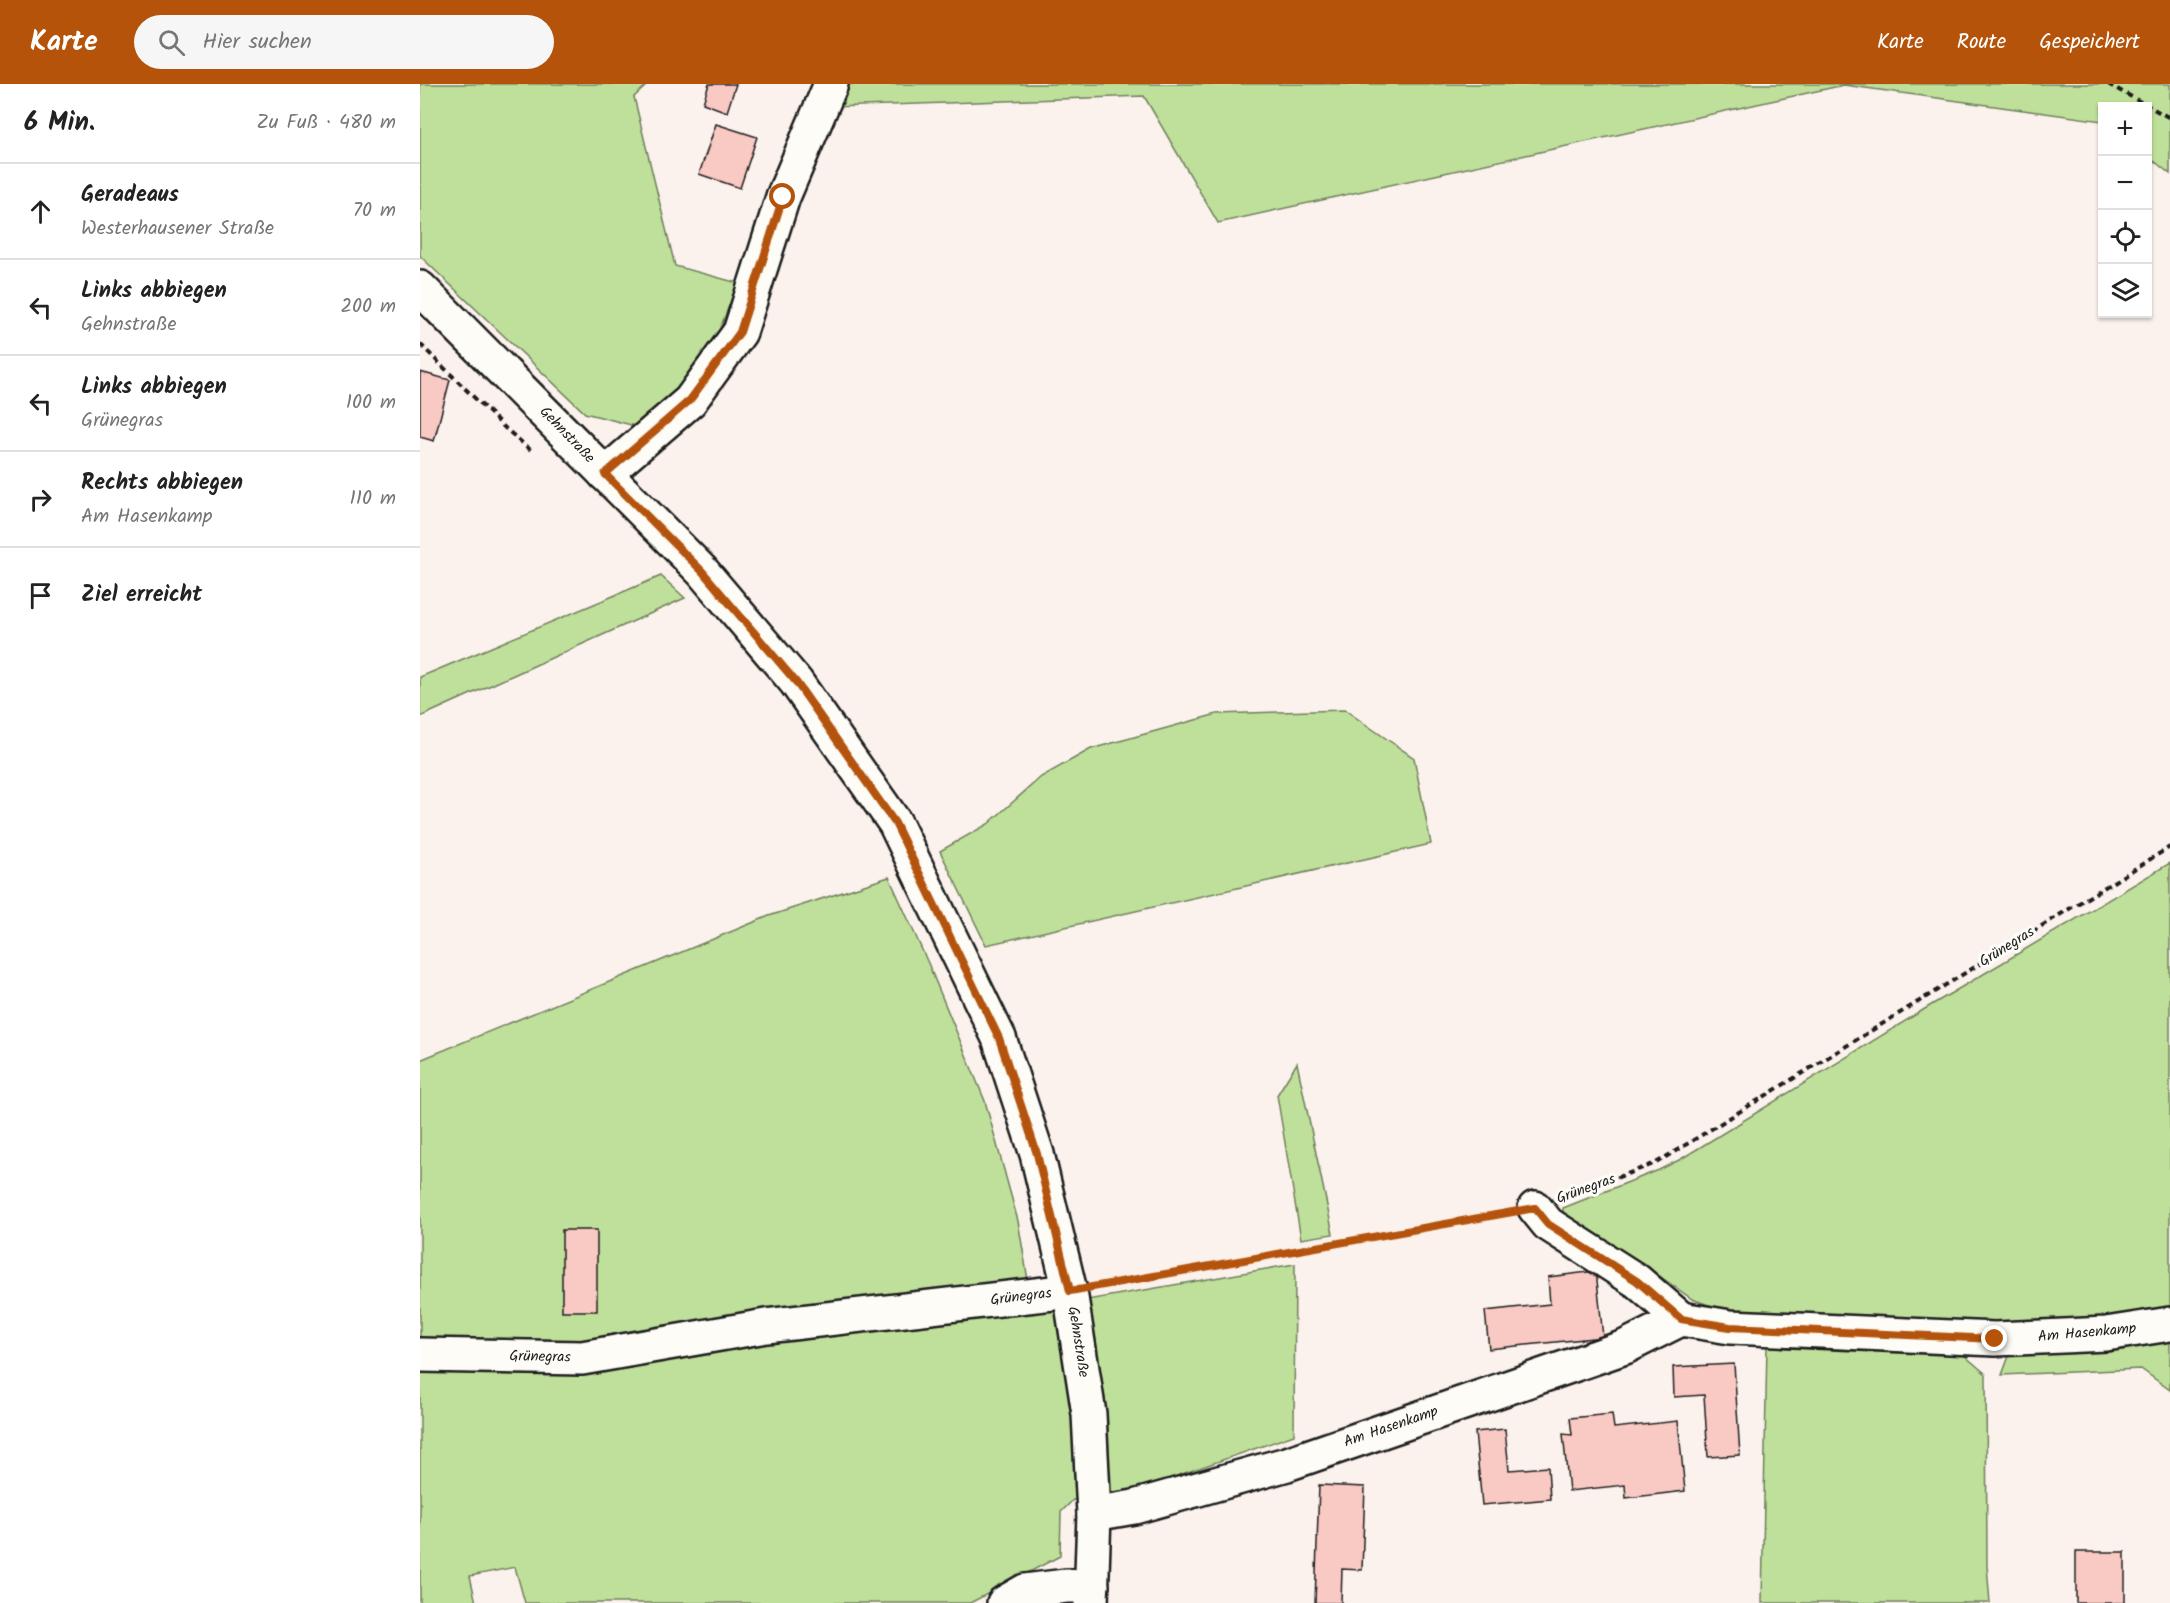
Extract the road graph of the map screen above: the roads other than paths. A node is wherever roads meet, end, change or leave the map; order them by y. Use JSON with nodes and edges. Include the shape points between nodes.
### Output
{"nodes":[{"id":1,"x":831,"y":84,"type":"edge"},
{"id":2,"x":420,"y":288,"type":"edge"},
{"id":3,"x":605,"y":474,"type":"junction"},
{"id":4,"x":1535,"y":1208,"type":"road end"},
{"id":5,"x":1070,"y":1291,"type":"junction"},
{"id":6,"x":1681,"y":1319,"type":"junction"},
{"id":7,"x":2170,"y":1324,"type":"edge"},
{"id":8,"x":420,"y":1355,"type":"edge"},
{"id":9,"x":1094,"y":1514,"type":"junction"},
{"id":10,"x":1092,"y":1595,"type":"edge"},
{"id":11,"x":1004,"y":1603,"type":"edge"}],
"edges":[{"from":1,"to":3,"type":"street","via":[[783,197],[740,332],[690,400]]},
{"from":2,"to":3,"type":"street","name":"Gehnstraße"},
{"from":3,"to":5,"type":"street","name":"Gehnstraße","via":[[702,571],[796,682],[895,823],[999,1038],[1037,1154]]},
{"from":4,"to":6,"type":"street","via":[[1548,1224],[1637,1281]]},
{"from":5,"to":8,"type":"street","name":"Grünegras","via":[[766,1326],[582,1358]]},
{"from":5,"to":9,"type":"street","name":"Gehnstraße","via":[[1089,1414]]},
{"from":6,"to":7,"type":"street","name":"Am Hasenkamp","via":[[1730,1327],[1995,1339],[2106,1334]]},
{"from":6,"to":9,"type":"street","name":"Am Hasenkamp","via":[[1625,1347],[1287,1464],[1134,1507]]},
{"from":9,"to":10,"type":"street","name":"Gehnstraße"},
{"from":10,"to":11,"type":"street","via":[[1066,1586],[1025,1592]]}]}
